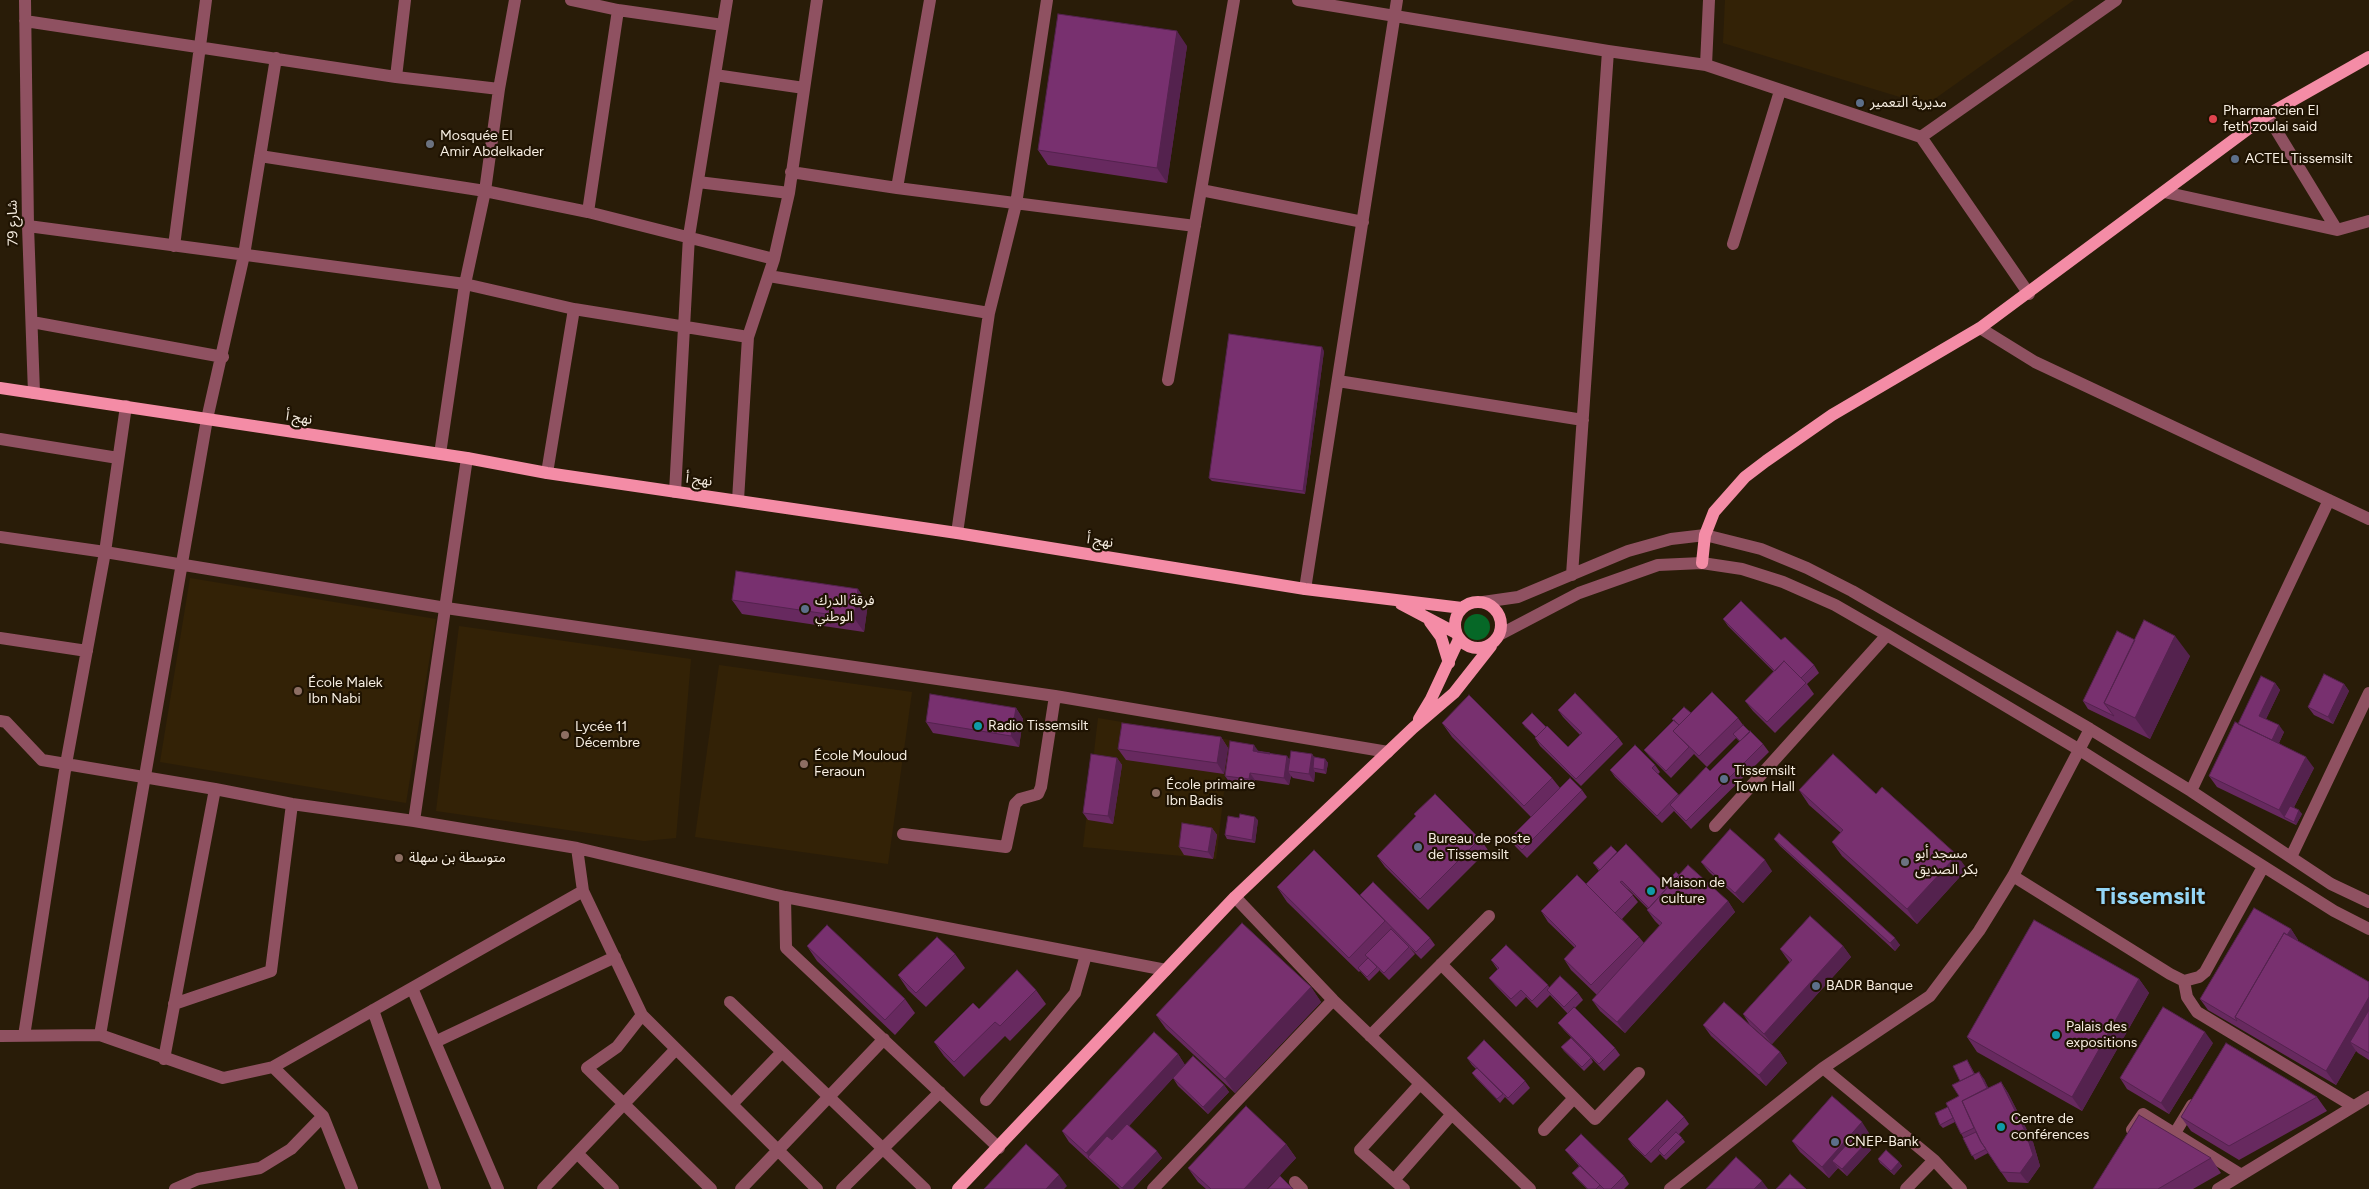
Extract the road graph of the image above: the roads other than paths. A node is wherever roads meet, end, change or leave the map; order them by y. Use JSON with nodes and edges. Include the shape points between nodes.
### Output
{"nodes":[{"id":1,"x":25,"y":0,"type":"edge"},
{"id":2,"x":206,"y":0,"type":"edge"},
{"id":3,"x":405,"y":0,"type":"edge"},
{"id":4,"x":516,"y":0,"type":"edge"},
{"id":5,"x":571,"y":0,"type":"edge"},
{"id":6,"x":727,"y":0,"type":"edge"},
{"id":7,"x":817,"y":0,"type":"edge"},
{"id":8,"x":930,"y":0,"type":"edge"},
{"id":9,"x":1047,"y":0,"type":"edge"},
{"id":10,"x":1234,"y":0,"type":"edge"},
{"id":11,"x":1298,"y":0,"type":"edge"},
{"id":12,"x":1397,"y":0,"type":"edge"},
{"id":13,"x":1709,"y":0,"type":"edge"},
{"id":14,"x":2110,"y":2,"type":"edge"},
{"id":15,"x":618,"y":10,"type":"junction"},
{"id":16,"x":1394,"y":16,"type":"junction"},
{"id":17,"x":25,"y":21,"type":"junction"},
{"id":18,"x":724,"y":25,"type":"junction"},
{"id":19,"x":200,"y":47,"type":"junction"},
{"id":20,"x":1608,"y":51,"type":"junction"},
{"id":21,"x":2369,"y":57,"type":"edge"},
{"id":22,"x":276,"y":58,"type":"junction"},
{"id":23,"x":1706,"y":65,"type":"junction"},
{"id":24,"x":715,"y":75,"type":"junction"},
{"id":25,"x":396,"y":77,"type":"junction"},
{"id":26,"x":804,"y":88,"type":"junction"},
{"id":27,"x":499,"y":89,"type":"junction"},
{"id":28,"x":1780,"y":91,"type":"junction"},
{"id":29,"x":2267,"y":115,"type":"junction"},
{"id":30,"x":1921,"y":137,"type":"junction"},
{"id":31,"x":260,"y":156,"type":"junction"},
{"id":32,"x":791,"y":172,"type":"junction"},
{"id":33,"x":698,"y":182,"type":"junction"},
{"id":34,"x":897,"y":188,"type":"junction"},
{"id":35,"x":485,"y":190,"type":"junction"},
{"id":36,"x":1201,"y":190,"type":"junction"},
{"id":37,"x":2164,"y":192,"type":"junction"},
{"id":38,"x":789,"y":193,"type":"junction"},
{"id":39,"x":1016,"y":204,"type":"junction"},
{"id":40,"x":588,"y":212,"type":"junction"},
{"id":41,"x":2369,"y":221,"type":"edge"},
{"id":42,"x":1363,"y":222,"type":"junction"},
{"id":43,"x":28,"y":226,"type":"junction"},
{"id":44,"x":1195,"y":226,"type":"junction"},
{"id":45,"x":2337,"y":230,"type":"junction"},
{"id":46,"x":689,"y":236,"type":"junction"},
{"id":47,"x":1733,"y":244,"type":"dead end"},
{"id":48,"x":174,"y":246,"type":"junction"},
{"id":49,"x":244,"y":255,"type":"junction"},
{"id":50,"x":774,"y":259,"type":"junction"},
{"id":51,"x":769,"y":276,"type":"junction"},
{"id":52,"x":465,"y":284,"type":"junction"},
{"id":53,"x":2028,"y":294,"type":"junction"},
{"id":54,"x":574,"y":309,"type":"junction"},
{"id":55,"x":989,"y":313,"type":"junction"},
{"id":56,"x":32,"y":322,"type":"junction"},
{"id":57,"x":684,"y":327,"type":"junction"},
{"id":58,"x":1980,"y":328,"type":"junction"},
{"id":59,"x":748,"y":337,"type":"junction"},
{"id":60,"x":223,"y":357,"type":"junction"},
{"id":61,"x":1168,"y":380,"type":"dead end"},
{"id":62,"x":1338,"y":381,"type":"junction"},
{"id":63,"x":0,"y":388,"type":"edge"},
{"id":64,"x":34,"y":393,"type":"junction"},
{"id":65,"x":126,"y":406,"type":"junction"},
{"id":66,"x":207,"y":419,"type":"junction"},
{"id":67,"x":1583,"y":420,"type":"junction"},
{"id":68,"x":0,"y":438,"type":"edge"},
{"id":69,"x":440,"y":454,"type":"junction"},
{"id":70,"x":118,"y":458,"type":"junction"},
{"id":71,"x":467,"y":458,"type":"junction"},
{"id":72,"x":547,"y":473,"type":"junction"},
{"id":73,"x":675,"y":492,"type":"junction"},
{"id":74,"x":738,"y":500,"type":"junction"},
{"id":75,"x":2329,"y":500,"type":"junction"},
{"id":76,"x":2369,"y":519,"type":"edge"},
{"id":77,"x":957,"y":533,"type":"junction"},
{"id":78,"x":1705,"y":536,"type":"junction"},
{"id":79,"x":0,"y":537,"type":"edge"},
{"id":80,"x":105,"y":552,"type":"junction"},
{"id":81,"x":1702,"y":563,"type":"junction"},
{"id":82,"x":182,"y":566,"type":"junction"},
{"id":83,"x":1572,"y":575,"type":"junction"},
{"id":84,"x":1305,"y":589,"type":"junction"},
{"id":85,"x":1394,"y":600,"type":"junction"},
{"id":86,"x":1483,"y":602,"type":"junction"},
{"id":87,"x":446,"y":608,"type":"junction"},
{"id":88,"x":1462,"y":608,"type":"junction"},
{"id":89,"x":1423,"y":615,"type":"junction"},
{"id":90,"x":1887,"y":634,"type":"junction"},
{"id":91,"x":1499,"y":635,"type":"junction"},
{"id":92,"x":1458,"y":636,"type":"junction"},
{"id":93,"x":0,"y":638,"type":"edge"},
{"id":94,"x":1491,"y":646,"type":"junction"},
{"id":95,"x":87,"y":651,"type":"junction"},
{"id":96,"x":1449,"y":663,"type":"junction"},
{"id":97,"x":2369,"y":693,"type":"edge"},
{"id":98,"x":1055,"y":696,"type":"junction"},
{"id":99,"x":0,"y":721,"type":"edge"},
{"id":100,"x":1413,"y":728,"type":"junction"},
{"id":101,"x":2090,"y":729,"type":"junction"},
{"id":102,"x":2078,"y":749,"type":"junction"},
{"id":103,"x":1388,"y":752,"type":"junction"},
{"id":104,"x":66,"y":764,"type":"junction"},
{"id":105,"x":144,"y":777,"type":"junction"},
{"id":106,"x":215,"y":789,"type":"junction"},
{"id":107,"x":2191,"y":791,"type":"junction"},
{"id":108,"x":292,"y":804,"type":"junction"},
{"id":109,"x":414,"y":821,"type":"junction"},
{"id":110,"x":1715,"y":826,"type":"dead end"},
{"id":111,"x":903,"y":834,"type":"dead end"},
{"id":112,"x":577,"y":848,"type":"junction"},
{"id":113,"x":2291,"y":857,"type":"junction"},
{"id":114,"x":2263,"y":868,"type":"junction"},
{"id":115,"x":2013,"y":876,"type":"junction"},
{"id":116,"x":583,"y":890,"type":"junction"},
{"id":117,"x":785,"y":897,"type":"junction"},
{"id":118,"x":1235,"y":897,"type":"junction"},
{"id":119,"x":2369,"y":902,"type":"edge"},
{"id":120,"x":1489,"y":916,"type":"dead end"},
{"id":121,"x":2369,"y":930,"type":"edge"},
{"id":122,"x":1086,"y":955,"type":"junction"},
{"id":123,"x":615,"y":957,"type":"junction"},
{"id":124,"x":1441,"y":964,"type":"junction"},
{"id":125,"x":1166,"y":970,"type":"junction"},
{"id":126,"x":2184,"y":980,"type":"junction"},
{"id":127,"x":412,"y":988,"type":"junction"},
{"id":128,"x":1332,"y":1000,"type":"junction"},
{"id":129,"x":730,"y":1002,"type":"dead end"},
{"id":130,"x":174,"y":1004,"type":"junction"},
{"id":131,"x":373,"y":1010,"type":"junction"},
{"id":132,"x":642,"y":1015,"type":"junction"},
{"id":133,"x":100,"y":1035,"type":"junction"},
{"id":134,"x":0,"y":1036,"type":"edge"},
{"id":135,"x":24,"y":1036,"type":"junction"},
{"id":136,"x":1370,"y":1036,"type":"junction"},
{"id":137,"x":884,"y":1039,"type":"junction"},
{"id":138,"x":435,"y":1042,"type":"junction"},
{"id":139,"x":676,"y":1048,"type":"junction"},
{"id":140,"x":782,"y":1052,"type":"junction"},
{"id":141,"x":164,"y":1059,"type":"junction"},
{"id":142,"x":273,"y":1067,"type":"junction"},
{"id":143,"x":1823,"y":1068,"type":"junction"},
{"id":144,"x":1639,"y":1073,"type":"dead end"},
{"id":145,"x":1420,"y":1084,"type":"junction"},
{"id":146,"x":940,"y":1092,"type":"junction"},
{"id":147,"x":2199,"y":1092,"type":"edge"},
{"id":148,"x":829,"y":1097,"type":"junction"},
{"id":149,"x":2369,"y":1097,"type":"edge"},
{"id":150,"x":1574,"y":1098,"type":"junction"},
{"id":151,"x":986,"y":1100,"type":"dead end"},
{"id":152,"x":624,"y":1104,"type":"junction"},
{"id":153,"x":732,"y":1104,"type":"junction"},
{"id":154,"x":2353,"y":1106,"type":"junction"},
{"id":155,"x":1452,"y":1114,"type":"junction"},
{"id":156,"x":323,"y":1116,"type":"junction"},
{"id":157,"x":1544,"y":1130,"type":"dead end"},
{"id":158,"x":2175,"y":1133,"type":"junction"},
{"id":159,"x":2126,"y":1139,"type":"edge"},
{"id":160,"x":883,"y":1148,"type":"junction"},
{"id":161,"x":999,"y":1148,"type":"junction"},
{"id":162,"x":778,"y":1150,"type":"junction"},
{"id":163,"x":577,"y":1153,"type":"junction"},
{"id":164,"x":1934,"y":1160,"type":"junction"},
{"id":165,"x":2240,"y":1174,"type":"junction"},
{"id":166,"x":1394,"y":1180,"type":"junction"},
{"id":167,"x":197,"y":1184,"type":"edge"},
{"id":168,"x":174,"y":1189,"type":"edge"},
{"id":169,"x":352,"y":1189,"type":"edge"},
{"id":170,"x":435,"y":1189,"type":"edge"},
{"id":171,"x":498,"y":1189,"type":"edge"},
{"id":172,"x":543,"y":1189,"type":"edge"},
{"id":173,"x":612,"y":1189,"type":"edge"},
{"id":174,"x":711,"y":1189,"type":"edge"},
{"id":175,"x":741,"y":1189,"type":"edge"},
{"id":176,"x":817,"y":1189,"type":"edge"},
{"id":177,"x":842,"y":1189,"type":"edge"},
{"id":178,"x":925,"y":1189,"type":"edge"},
{"id":179,"x":958,"y":1189,"type":"edge"},
{"id":180,"x":1153,"y":1189,"type":"edge"},
{"id":181,"x":1404,"y":1189,"type":"edge"},
{"id":182,"x":1530,"y":1189,"type":"edge"},
{"id":183,"x":1670,"y":1189,"type":"edge"},
{"id":184,"x":1906,"y":1189,"type":"edge"},
{"id":185,"x":1961,"y":1189,"type":"edge"},
{"id":186,"x":2218,"y":1189,"type":"edge"}],
"edges":[{"from":1,"to":17,"type":"street","name":"شارع 79"},
{"from":2,"to":19,"type":"street"},
{"from":3,"to":25,"type":"street"},
{"from":4,"to":27,"type":"street"},
{"from":5,"to":15,"type":"street"},
{"from":6,"to":18,"type":"street"},
{"from":7,"to":26,"type":"street"},
{"from":8,"to":34,"type":"street"},
{"from":9,"to":39,"type":"street"},
{"from":10,"to":36,"type":"street"},
{"from":11,"to":16,"type":"street"},
{"from":12,"to":16,"type":"street"},
{"from":13,"to":23,"type":"street"},
{"from":14,"to":30,"type":"street"},
{"from":15,"to":18,"type":"street"},
{"from":15,"to":40,"type":"street"},
{"from":16,"to":20,"type":"street"},
{"from":16,"to":42,"type":"street"},
{"from":17,"to":19,"type":"street"},
{"from":17,"to":43,"type":"street","name":"شارع 79"},
{"from":18,"to":24,"type":"street"},
{"from":19,"to":22,"type":"street"},
{"from":19,"to":48,"type":"street"},
{"from":20,"to":23,"type":"street"},
{"from":20,"to":67,"type":"street"},
{"from":21,"to":29,"type":"main road"},
{"from":22,"to":25,"type":"street"},
{"from":22,"to":31,"type":"street"},
{"from":23,"to":28,"type":"street"},
{"from":24,"to":26,"type":"street"},
{"from":24,"to":33,"type":"street"},
{"from":25,"to":27,"type":"street"},
{"from":26,"to":32,"type":"street"},
{"from":27,"to":35,"type":"street"},
{"from":28,"to":30,"type":"street"},
{"from":28,"to":47,"type":"street"},
{"from":29,"to":37,"type":"main road"},
{"from":29,"to":45,"type":"street"},
{"from":30,"to":53,"type":"street"},
{"from":31,"to":35,"type":"street"},
{"from":31,"to":49,"type":"street"},
{"from":32,"to":34,"type":"street"},
{"from":32,"to":38,"type":"street"},
{"from":33,"to":38,"type":"street"},
{"from":33,"to":46,"type":"street"},
{"from":34,"to":39,"type":"street"},
{"from":35,"to":40,"type":"street"},
{"from":35,"to":52,"type":"street"},
{"from":36,"to":42,"type":"street"},
{"from":36,"to":44,"type":"street"},
{"from":37,"to":45,"type":"street"},
{"from":37,"to":53,"type":"main road"},
{"from":38,"to":50,"type":"street"},
{"from":39,"to":44,"type":"street"},
{"from":39,"to":55,"type":"street"},
{"from":40,"to":46,"type":"street"},
{"from":41,"to":45,"type":"street"},
{"from":42,"to":62,"type":"street"},
{"from":43,"to":48,"type":"street"},
{"from":43,"to":56,"type":"street","name":"شارع 79"},
{"from":44,"to":61,"type":"street"},
{"from":46,"to":50,"type":"street"},
{"from":46,"to":57,"type":"street"},
{"from":48,"to":49,"type":"street"},
{"from":49,"to":52,"type":"street"},
{"from":49,"to":60,"type":"street"},
{"from":50,"to":51,"type":"street"},
{"from":51,"to":55,"type":"street"},
{"from":51,"to":59,"type":"street"},
{"from":52,"to":54,"type":"street"},
{"from":52,"to":69,"type":"street"},
{"from":53,"to":58,"type":"main road"},
{"from":54,"to":57,"type":"street"},
{"from":54,"to":72,"type":"street"},
{"from":55,"to":77,"type":"street"},
{"from":56,"to":60,"type":"street"},
{"from":56,"to":64,"type":"street","name":"شارع 79"},
{"from":57,"to":59,"type":"street"},
{"from":57,"to":73,"type":"street"},
{"from":58,"to":75,"type":"street","via":[[2035,362]]},
{"from":58,"to":78,"type":"main road","via":[[1832,415],[1766,461],[1730,492],[1714,512]]},
{"from":59,"to":74,"type":"street"},
{"from":60,"to":66,"type":"street"},
{"from":62,"to":67,"type":"street"},
{"from":62,"to":84,"type":"street"},
{"from":63,"to":64,"type":"main road","name":"نهج أ"},
{"from":64,"to":65,"type":"main road","name":"نهج أ"},
{"from":65,"to":66,"type":"main road","name":"نهج أ"},
{"from":65,"to":70,"type":"street"},
{"from":66,"to":69,"type":"main road","name":"نهج أ"},
{"from":66,"to":82,"type":"street"},
{"from":67,"to":83,"type":"street"},
{"from":68,"to":70,"type":"street"},
{"from":69,"to":71,"type":"main road","name":"نهج أ"},
{"from":70,"to":80,"type":"street"},
{"from":71,"to":72,"type":"main road","name":"نهج أ"},
{"from":71,"to":87,"type":"street"},
{"from":72,"to":73,"type":"main road","name":"نهج أ"},
{"from":73,"to":74,"type":"main road","name":"نهج أ"},
{"from":74,"to":77,"type":"main road","name":"نهج أ"},
{"from":75,"to":76,"type":"street"},
{"from":75,"to":107,"type":"street"},
{"from":77,"to":84,"type":"main road","name":"نهج أ"},
{"from":78,"to":81,"type":"main road"},
{"from":78,"to":83,"type":"street","via":[[1649,544]]},
{"from":78,"to":101,"type":"street","via":[[1761,549],[1807,568]]},
{"from":79,"to":80,"type":"street"},
{"from":80,"to":82,"type":"street"},
{"from":80,"to":95,"type":"street"},
{"from":81,"to":90,"type":"street","via":[[1742,569],[1783,582]]},
{"from":81,"to":91,"type":"street","via":[[1679,563],[1640,570],[1579,593]]},
{"from":82,"to":87,"type":"street"},
{"from":82,"to":105,"type":"street"},
{"from":83,"to":86,"type":"street","via":[[1518,597]]},
{"from":84,"to":85,"type":"main road","name":"نهج أ"},
{"from":85,"to":88,"type":"main road","name":"نهج أ"},
{"from":85,"to":89,"type":"main road","name":"نهج أ"},
{"from":86,"to":88,"type":"main road"},
{"from":86,"to":91,"type":"main road","via":[[1499,615],[1502,628]]},
{"from":87,"to":98,"type":"street"},
{"from":87,"to":109,"type":"street"},
{"from":88,"to":92,"type":"main road","via":[[1455,620]]},
{"from":89,"to":92,"type":"main road","name":"نهج أ"},
{"from":89,"to":96,"type":"main road","via":[[1441,637]]},
{"from":90,"to":102,"type":"street"},
{"from":90,"to":110,"type":"street"},
{"from":91,"to":94,"type":"main road"},
{"from":92,"to":94,"type":"main road","via":[[1475,648]]},
{"from":92,"to":96,"type":"main road"},
{"from":93,"to":95,"type":"street"},
{"from":94,"to":100,"type":"main road","via":[[1454,693]]},
{"from":95,"to":104,"type":"street"},
{"from":96,"to":100,"type":"main road"},
{"from":97,"to":113,"type":"street"},
{"from":98,"to":103,"type":"street"},
{"from":98,"to":111,"type":"street","via":[[1041,787],[1038,794],[1020,798],[1016,804],[1006,847]]},
{"from":99,"to":104,"type":"street","via":[[6,722],[42,760]]},
{"from":100,"to":103,"type":"main road"},
{"from":101,"to":102,"type":"street"},
{"from":101,"to":107,"type":"street"},
{"from":102,"to":114,"type":"street"},
{"from":102,"to":115,"type":"street"},
{"from":103,"to":118,"type":"main road"},
{"from":104,"to":105,"type":"street"},
{"from":104,"to":135,"type":"street"},
{"from":105,"to":106,"type":"street"},
{"from":105,"to":133,"type":"street"},
{"from":106,"to":108,"type":"street"},
{"from":106,"to":130,"type":"street"},
{"from":107,"to":113,"type":"street"},
{"from":108,"to":109,"type":"street"},
{"from":108,"to":130,"type":"street","via":[[272,971]]},
{"from":109,"to":112,"type":"street"},
{"from":112,"to":116,"type":"street"},
{"from":112,"to":117,"type":"street"},
{"from":113,"to":119,"type":"street","via":[[2331,884]]},
{"from":114,"to":121,"type":"street"},
{"from":114,"to":126,"type":"street","via":[[2205,972],[2199,977]]},
{"from":115,"to":126,"type":"street"},
{"from":115,"to":143,"type":"street","via":[[1979,931],[1930,996]]},
{"from":116,"to":123,"type":"street"},
{"from":116,"to":127,"type":"street"},
{"from":117,"to":122,"type":"street"},
{"from":117,"to":137,"type":"street","via":[[786,948]]},
{"from":118,"to":125,"type":"main road"},
{"from":118,"to":128,"type":"street"},
{"from":120,"to":124,"type":"street"},
{"from":122,"to":125,"type":"street"},
{"from":122,"to":151,"type":"street","via":[[1075,993]]},
{"from":123,"to":132,"type":"street"},
{"from":123,"to":138,"type":"street"},
{"from":124,"to":136,"type":"street"},
{"from":124,"to":150,"type":"street"},
{"from":125,"to":161,"type":"main road"},
{"from":126,"to":154,"type":"street","via":[[2187,997],[2197,1012],[2230,1038]]},
{"from":127,"to":131,"type":"street"},
{"from":127,"to":138,"type":"street"},
{"from":128,"to":136,"type":"street"},
{"from":128,"to":180,"type":"street"},
{"from":129,"to":140,"type":"street"},
{"from":130,"to":141,"type":"street"},
{"from":131,"to":142,"type":"street"},
{"from":131,"to":170,"type":"street"},
{"from":132,"to":139,"type":"street"},
{"from":132,"to":152,"type":"street","via":[[617,1047],[587,1068]]},
{"from":133,"to":135,"type":"street"},
{"from":133,"to":141,"type":"street"},
{"from":134,"to":135,"type":"street"},
{"from":136,"to":145,"type":"street"},
{"from":137,"to":146,"type":"street"},
{"from":137,"to":148,"type":"street"},
{"from":138,"to":171,"type":"street"},
{"from":139,"to":152,"type":"street"},
{"from":139,"to":153,"type":"street"},
{"from":140,"to":148,"type":"street"},
{"from":140,"to":153,"type":"street"},
{"from":141,"to":142,"type":"street","via":[[223,1078]]},
{"from":142,"to":156,"type":"street"},
{"from":143,"to":164,"type":"street"},
{"from":143,"to":183,"type":"street"},
{"from":144,"to":150,"type":"street","via":[[1595,1119]]},
{"from":145,"to":155,"type":"street"},
{"from":145,"to":166,"type":"street","via":[[1360,1150]]},
{"from":146,"to":160,"type":"street"},
{"from":146,"to":161,"type":"street"},
{"from":147,"to":158,"type":"street"},
{"from":148,"to":160,"type":"street"},
{"from":148,"to":162,"type":"street"},
{"from":149,"to":154,"type":"street"},
{"from":150,"to":157,"type":"street"},
{"from":152,"to":163,"type":"street"},
{"from":152,"to":174,"type":"street"},
{"from":153,"to":162,"type":"street"},
{"from":154,"to":165,"type":"street"},
{"from":155,"to":166,"type":"street"},
{"from":155,"to":182,"type":"street"},
{"from":156,"to":167,"type":"street","via":[[290,1149],[260,1168]]},
{"from":156,"to":169,"type":"street"},
{"from":158,"to":159,"type":"street","via":[[2143,1114]]},
{"from":158,"to":165,"type":"street"},
{"from":160,"to":177,"type":"street"},
{"from":160,"to":178,"type":"street"},
{"from":161,"to":179,"type":"main road"},
{"from":162,"to":175,"type":"street"},
{"from":162,"to":176,"type":"street"},
{"from":163,"to":172,"type":"street"},
{"from":163,"to":173,"type":"street"},
{"from":164,"to":184,"type":"street"},
{"from":164,"to":185,"type":"street"},
{"from":165,"to":186,"type":"street"},
{"from":166,"to":181,"type":"street"},
{"from":167,"to":168,"type":"street"}]}
